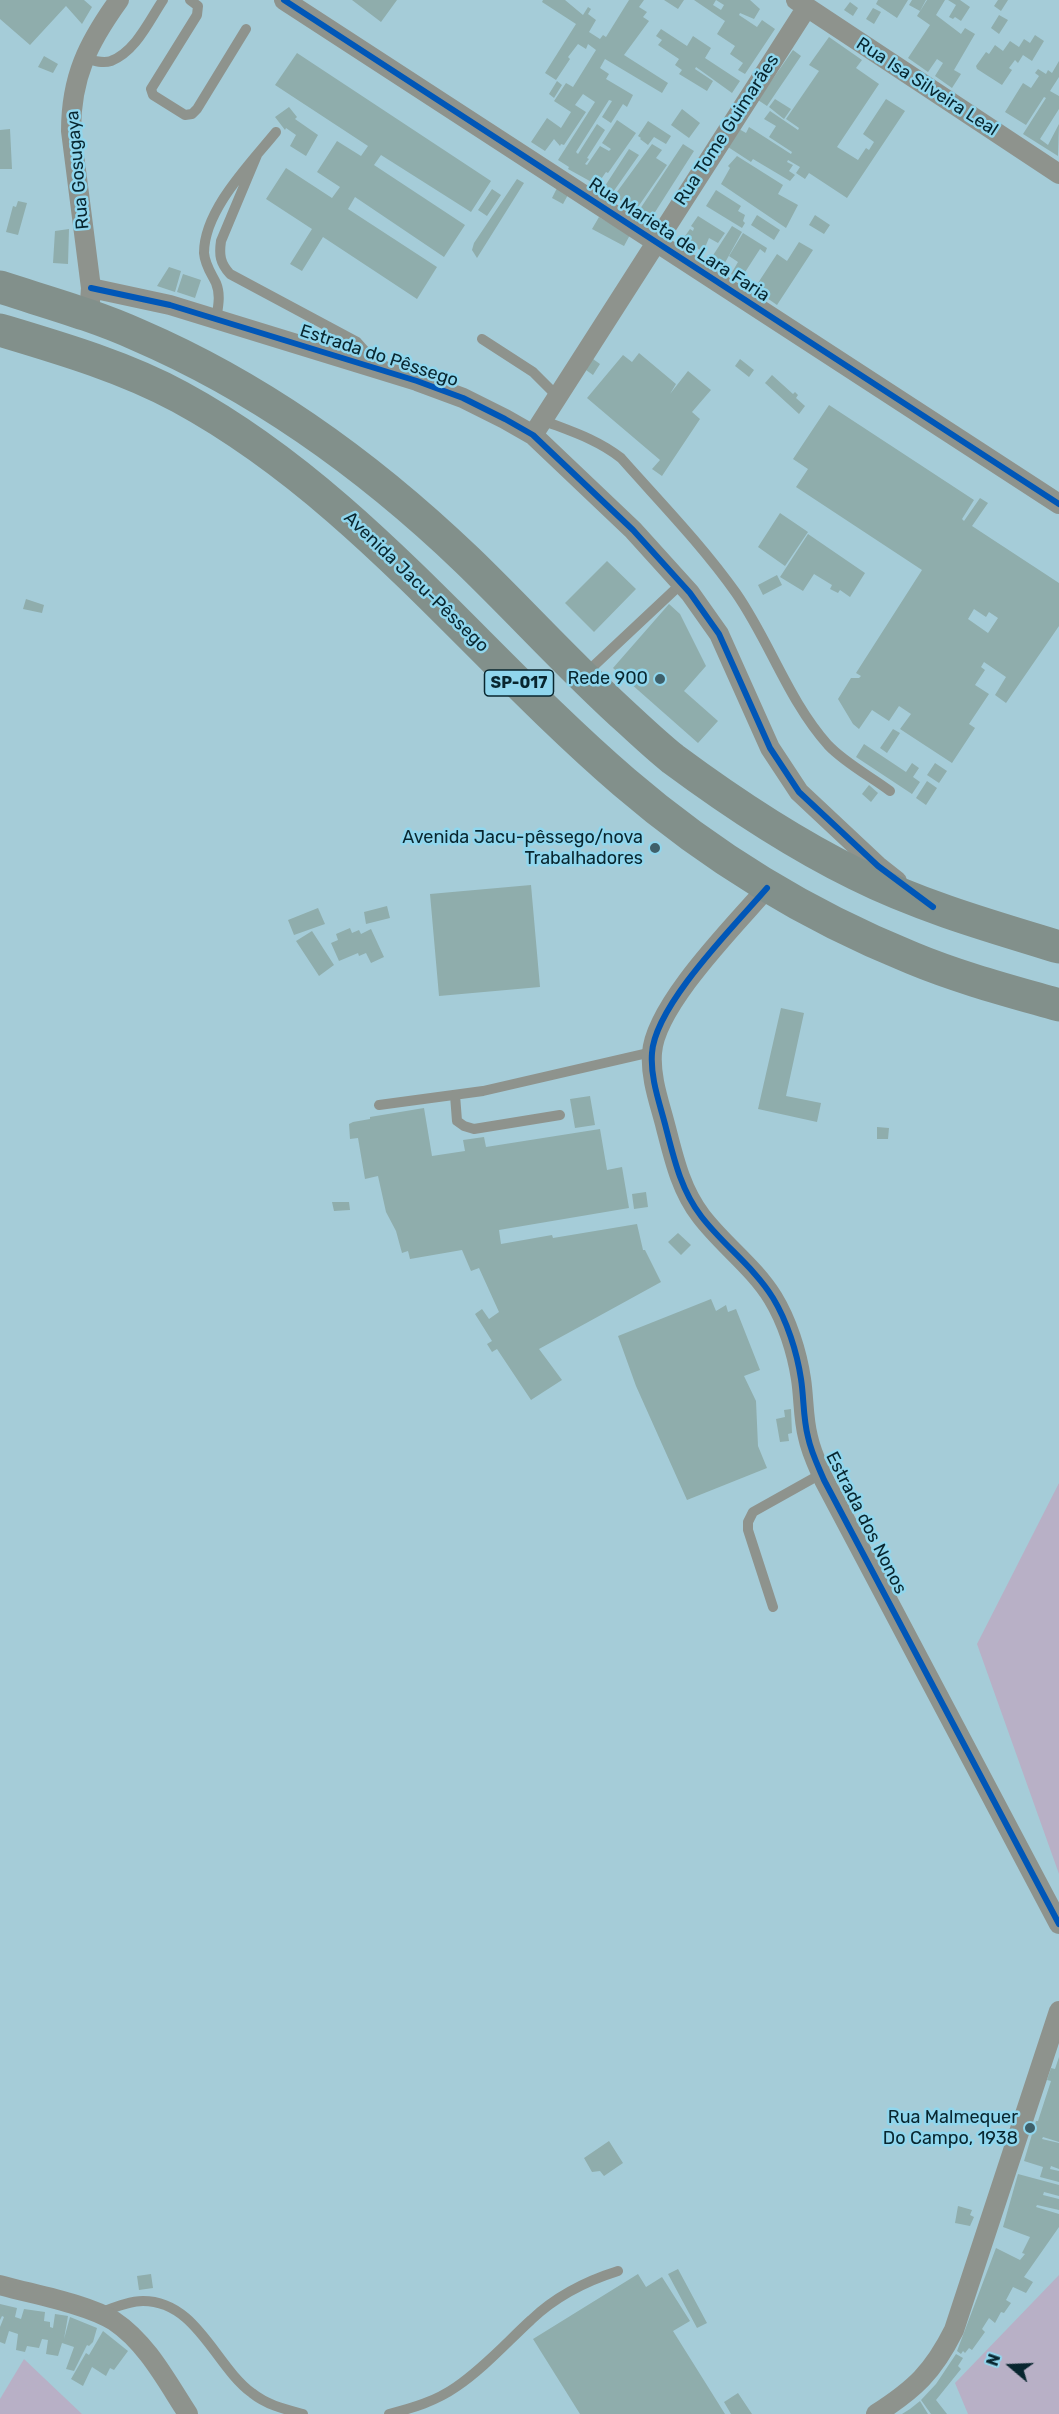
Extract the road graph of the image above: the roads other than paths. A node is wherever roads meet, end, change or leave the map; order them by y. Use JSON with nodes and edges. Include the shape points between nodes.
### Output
{"nodes":[{"id":1,"x":119,"y":0,"type":"edge"},
{"id":2,"x":163,"y":0,"type":"edge"},
{"id":3,"x":190,"y":0,"type":"edge"},
{"id":4,"x":284,"y":0,"type":"edge"},
{"id":5,"x":801,"y":4,"type":"edge"},
{"id":6,"x":246,"y":29,"type":"dead end"},
{"id":7,"x":83,"y":58,"type":"junction"},
{"id":8,"x":276,"y":132,"type":"dead end"},
{"id":9,"x":257,"y":155,"type":"junction"},
{"id":10,"x":1059,"y":174,"type":"edge"},
{"id":11,"x":655,"y":242,"type":"junction"},
{"id":12,"x":0,"y":287,"type":"edge"},
{"id":13,"x":90,"y":302,"type":"junction"},
{"id":14,"x":216,"y":320,"type":"junction"},
{"id":15,"x":0,"y":330,"type":"edge"},
{"id":16,"x":482,"y":339,"type":"dead end"},
{"id":17,"x":371,"y":368,"type":"junction"},
{"id":18,"x":557,"y":396,"type":"junction"},
{"id":19,"x":538,"y":428,"type":"junction"},
{"id":20,"x":1059,"y":504,"type":"edge"},
{"id":21,"x":682,"y":583,"type":"junction"},
{"id":22,"x":582,"y":676,"type":"junction"},
{"id":23,"x":890,"y":791,"type":"dead end"},
{"id":24,"x":767,"y":888,"type":"junction"},
{"id":25,"x":933,"y":907,"type":"junction"},
{"id":26,"x":1059,"y":947,"type":"edge"},
{"id":27,"x":1059,"y":1005,"type":"edge"},
{"id":28,"x":652,"y":1052,"type":"junction"},
{"id":29,"x":455,"y":1095,"type":"junction"},
{"id":30,"x":379,"y":1105,"type":"dead end"},
{"id":31,"x":560,"y":1115,"type":"dead end"},
{"id":32,"x":821,"y":1474,"type":"junction"},
{"id":33,"x":773,"y":1606,"type":"dead end"},
{"id":34,"x":1059,"y":1924,"type":"edge"},
{"id":35,"x":1059,"y":2011,"type":"edge"},
{"id":36,"x":618,"y":2271,"type":"dead end"},
{"id":37,"x":0,"y":2286,"type":"edge"},
{"id":38,"x":99,"y":2313,"type":"junction"},
{"id":39,"x":188,"y":2414,"type":"edge"},
{"id":40,"x":303,"y":2414,"type":"edge"},
{"id":41,"x":389,"y":2414,"type":"edge"},
{"id":42,"x":876,"y":2414,"type":"edge"}],
"edges":[{"from":1,"to":7,"type":"street","name":"Rua Gosugaya"},
{"from":2,"to":7,"type":"lane","via":[[133,46],[110,62]]},
{"from":3,"to":6,"type":"lane","via":[[198,6],[197,15],[152,89],[153,95],[185,115],[197,109]]},
{"from":4,"to":11,"type":"street","name":"Rua Marieta de Lara Faria"},
{"from":5,"to":10,"type":"street","name":"Rua Isa Silveira Leal"},
{"from":5,"to":11,"type":"street","name":"Rua Tome Guimarães"},
{"from":7,"to":13,"type":"street","name":"Rua Gosugaya","via":[[72,100],[71,131]]},
{"from":8,"to":9,"type":"lane"},
{"from":9,"to":14,"type":"lane","via":[[218,207],[208,232],[204,254],[216,285]]},
{"from":9,"to":17,"type":"lane","via":[[221,241],[222,265],[230,274],[357,342]]},
{"from":11,"to":18,"type":"street","name":"Rua Tome Guimarães"},
{"from":11,"to":20,"type":"street","name":"Rua Marieta de Lara Faria"},
{"from":12,"to":13,"type":"highway","number":"SP-017"},
{"from":13,"to":14,"type":"street","name":"Estrada do Pêssego","via":[[141,298]]},
{"from":13,"to":22,"type":"highway","number":"SP-017","via":[[147,339],[254,394],[353,463],[467,560]]},
{"from":14,"to":17,"type":"street","name":"Estrada do Pêssego"},
{"from":15,"to":24,"type":"highway","name":"Avenida Jacu-Pêssego","number":"SP-017","via":[[86,356],[179,396],[255,444],[334,503],[626,784]]},
{"from":16,"to":18,"type":"lane","via":[[533,372]]},
{"from":17,"to":19,"type":"street","name":"Estrada do Pêssego"},
{"from":18,"to":19,"type":"street","name":"Rua Tome Guimarães"},
{"from":19,"to":21,"type":"street","name":"Estrada do Pêssego"},
{"from":19,"to":23,"type":"lane","via":[[590,438],[621,458],[736,594],[815,729],[830,747]]},
{"from":21,"to":22,"type":"lane"},
{"from":21,"to":25,"type":"street","name":"Estrada do Pêssego","via":[[719,634],[770,748],[799,792],[878,866]]},
{"from":22,"to":25,"type":"highway","number":"SP-017","via":[[669,756],[794,842]]},
{"from":24,"to":27,"type":"highway","name":"Avenida Jacu-Pêssego","number":"SP-017","via":[[913,959]]},
{"from":24,"to":28,"type":"street","name":"Estrada dos Nonos","via":[[664,1014]]},
{"from":25,"to":26,"type":"highway","number":"SP-017"},
{"from":28,"to":29,"type":"lane"},
{"from":28,"to":32,"type":"street","name":"Estrada dos Nonos","via":[[657,1094],[687,1194],[715,1233],[763,1284],[785,1322],[801,1378],[807,1437]]},
{"from":29,"to":30,"type":"lane"},
{"from":29,"to":31,"type":"lane","via":[[458,1121],[474,1129]]},
{"from":32,"to":33,"type":"lane","via":[[753,1512],[748,1522]]},
{"from":32,"to":34,"type":"street","name":"Estrada dos Nonos"},
{"from":35,"to":42,"type":"street","via":[[954,2330],[924,2378]]},
{"from":36,"to":41,"type":"lane","via":[[588,2280],[560,2297],[456,2387],[419,2407]]},
{"from":37,"to":38,"type":"street"},
{"from":38,"to":39,"type":"street","via":[[128,2332],[158,2367]]},
{"from":38,"to":40,"type":"lane","via":[[144,2301],[179,2312],[251,2393],[277,2407]]}]}
